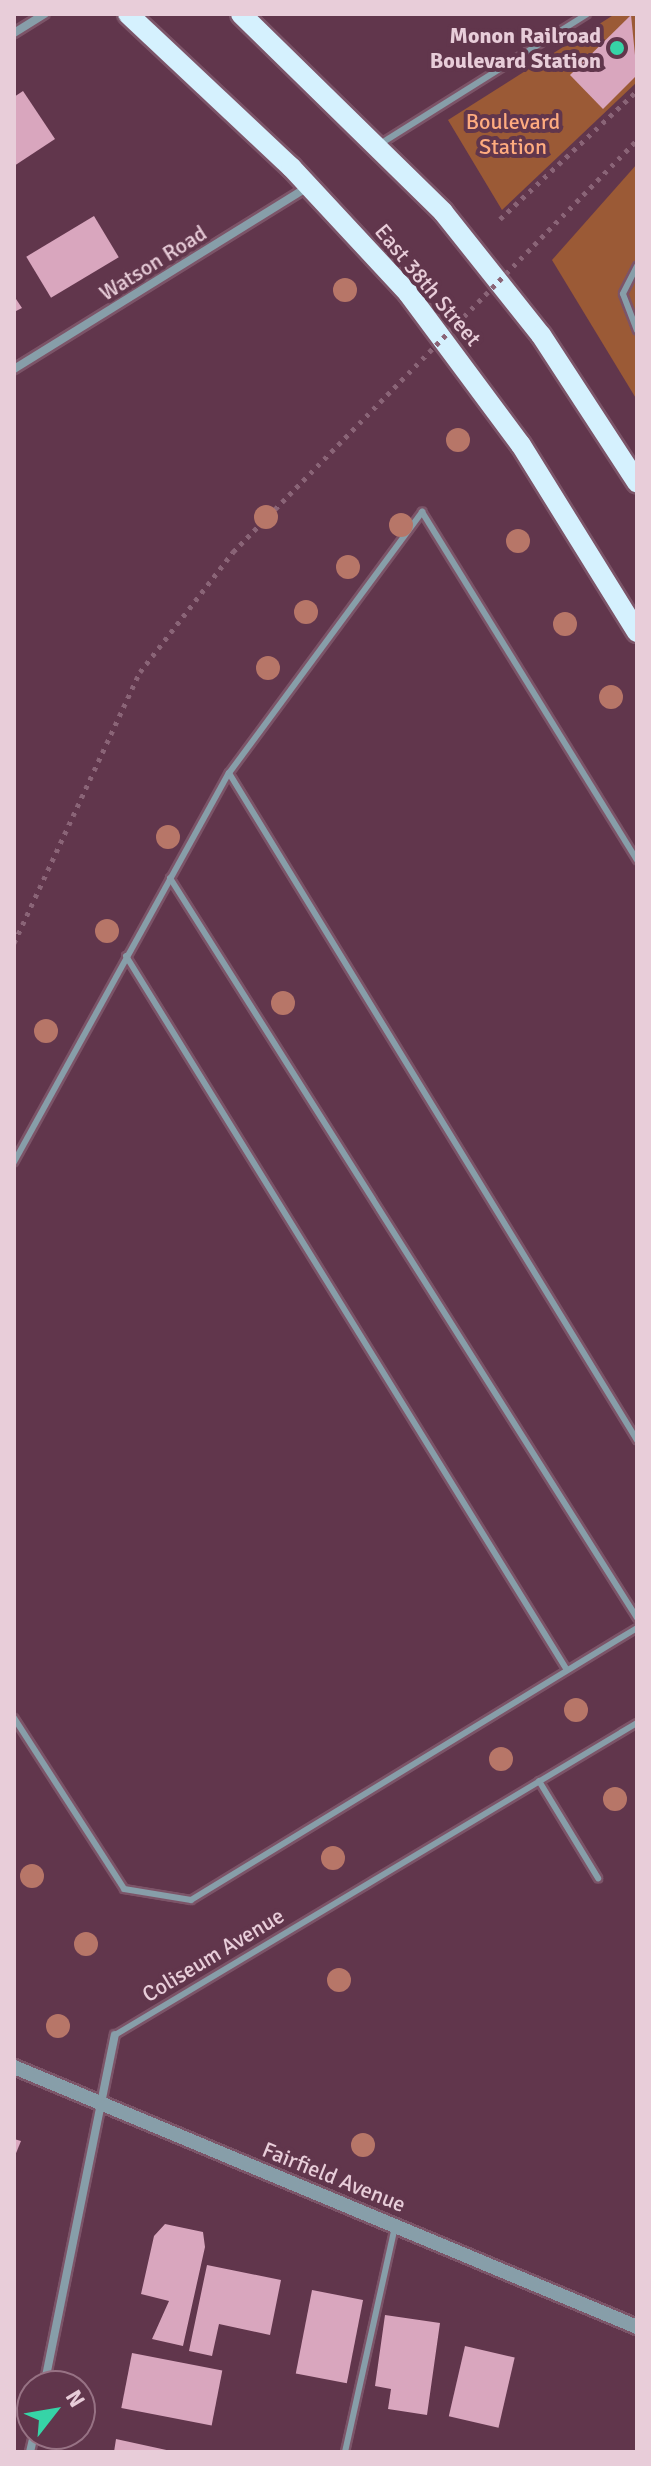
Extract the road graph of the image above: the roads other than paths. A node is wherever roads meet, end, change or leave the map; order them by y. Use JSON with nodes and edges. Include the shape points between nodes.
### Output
{"nodes":[{"id":1,"x":45,"y":14,"type":"edge"},
{"id":2,"x":128,"y":14,"type":"edge"},
{"id":3,"x":241,"y":14,"type":"edge"},
{"id":4,"x":587,"y":14,"type":"edge"},
{"id":5,"x":14,"y":33,"type":"edge"},
{"id":6,"x":379,"y":144,"type":"junction"},
{"id":7,"x":309,"y":186,"type":"junction"},
{"id":8,"x":637,"y":266,"type":"edge"},
{"id":9,"x":637,"y":330,"type":"edge"},
{"id":10,"x":14,"y":369,"type":"edge"},
{"id":11,"x":637,"y":482,"type":"edge"},
{"id":12,"x":637,"y":632,"type":"edge"},
{"id":13,"x":229,"y":773,"type":"junction"},
{"id":14,"x":637,"y":860,"type":"edge"},
{"id":15,"x":170,"y":878,"type":"junction"},
{"id":16,"x":126,"y":956,"type":"junction"},
{"id":17,"x":14,"y":1162,"type":"edge"},
{"id":18,"x":637,"y":1440,"type":"edge"},
{"id":19,"x":637,"y":1618,"type":"edge"},
{"id":20,"x":637,"y":1628,"type":"edge"},
{"id":21,"x":567,"y":1670,"type":"junction"},
{"id":22,"x":14,"y":1718,"type":"edge"},
{"id":23,"x":637,"y":1723,"type":"edge"},
{"id":24,"x":539,"y":1781,"type":"junction"},
{"id":25,"x":598,"y":1878,"type":"dead end"},
{"id":26,"x":115,"y":2035,"type":"joint"},
{"id":27,"x":14,"y":2067,"type":"edge"},
{"id":28,"x":101,"y":2105,"type":"junction"},
{"id":29,"x":395,"y":2226,"type":"junction"},
{"id":30,"x":637,"y":2327,"type":"edge"},
{"id":31,"x":47,"y":2370,"type":"edge"},
{"id":32,"x":345,"y":2452,"type":"edge"}],
"edges":[{"from":1,"to":5,"type":"street"},
{"from":2,"to":7,"type":"main road","name":"East 38th Street"},
{"from":3,"to":6,"type":"main road"},
{"from":4,"to":6,"type":"lane"},
{"from":6,"to":11,"type":"main road","via":[[541,335]]},
{"from":7,"to":10,"type":"street","name":"Watson Road"},
{"from":7,"to":12,"type":"main road","name":"East 38th Street","via":[[408,293],[487,396]]},
{"from":8,"to":9,"type":"lane","via":[[623,294]]},
{"from":13,"to":14,"type":"lane","via":[[422,512]]},
{"from":13,"to":15,"type":"lane"},
{"from":13,"to":18,"type":"lane"},
{"from":15,"to":16,"type":"lane"},
{"from":15,"to":19,"type":"lane"},
{"from":16,"to":17,"type":"lane"},
{"from":16,"to":21,"type":"lane"},
{"from":20,"to":21,"type":"lane"},
{"from":21,"to":22,"type":"lane","via":[[191,1900],[124,1889]]},
{"from":23,"to":24,"type":"lane","name":"Coliseum Avenue"},
{"from":24,"to":25,"type":"lane"},
{"from":24,"to":26,"type":"lane","name":"Coliseum Avenue"},
{"from":26,"to":28,"type":"street","name":"Coliseum Avenue"},
{"from":27,"to":28,"type":"street","name":"Fairfield Avenue"},
{"from":28,"to":29,"type":"street","name":"Fairfield Avenue"},
{"from":28,"to":31,"type":"street","name":"Coliseum Avenue"},
{"from":29,"to":30,"type":"street","name":"Fairfield Avenue"},
{"from":29,"to":32,"type":"lane"}]}
